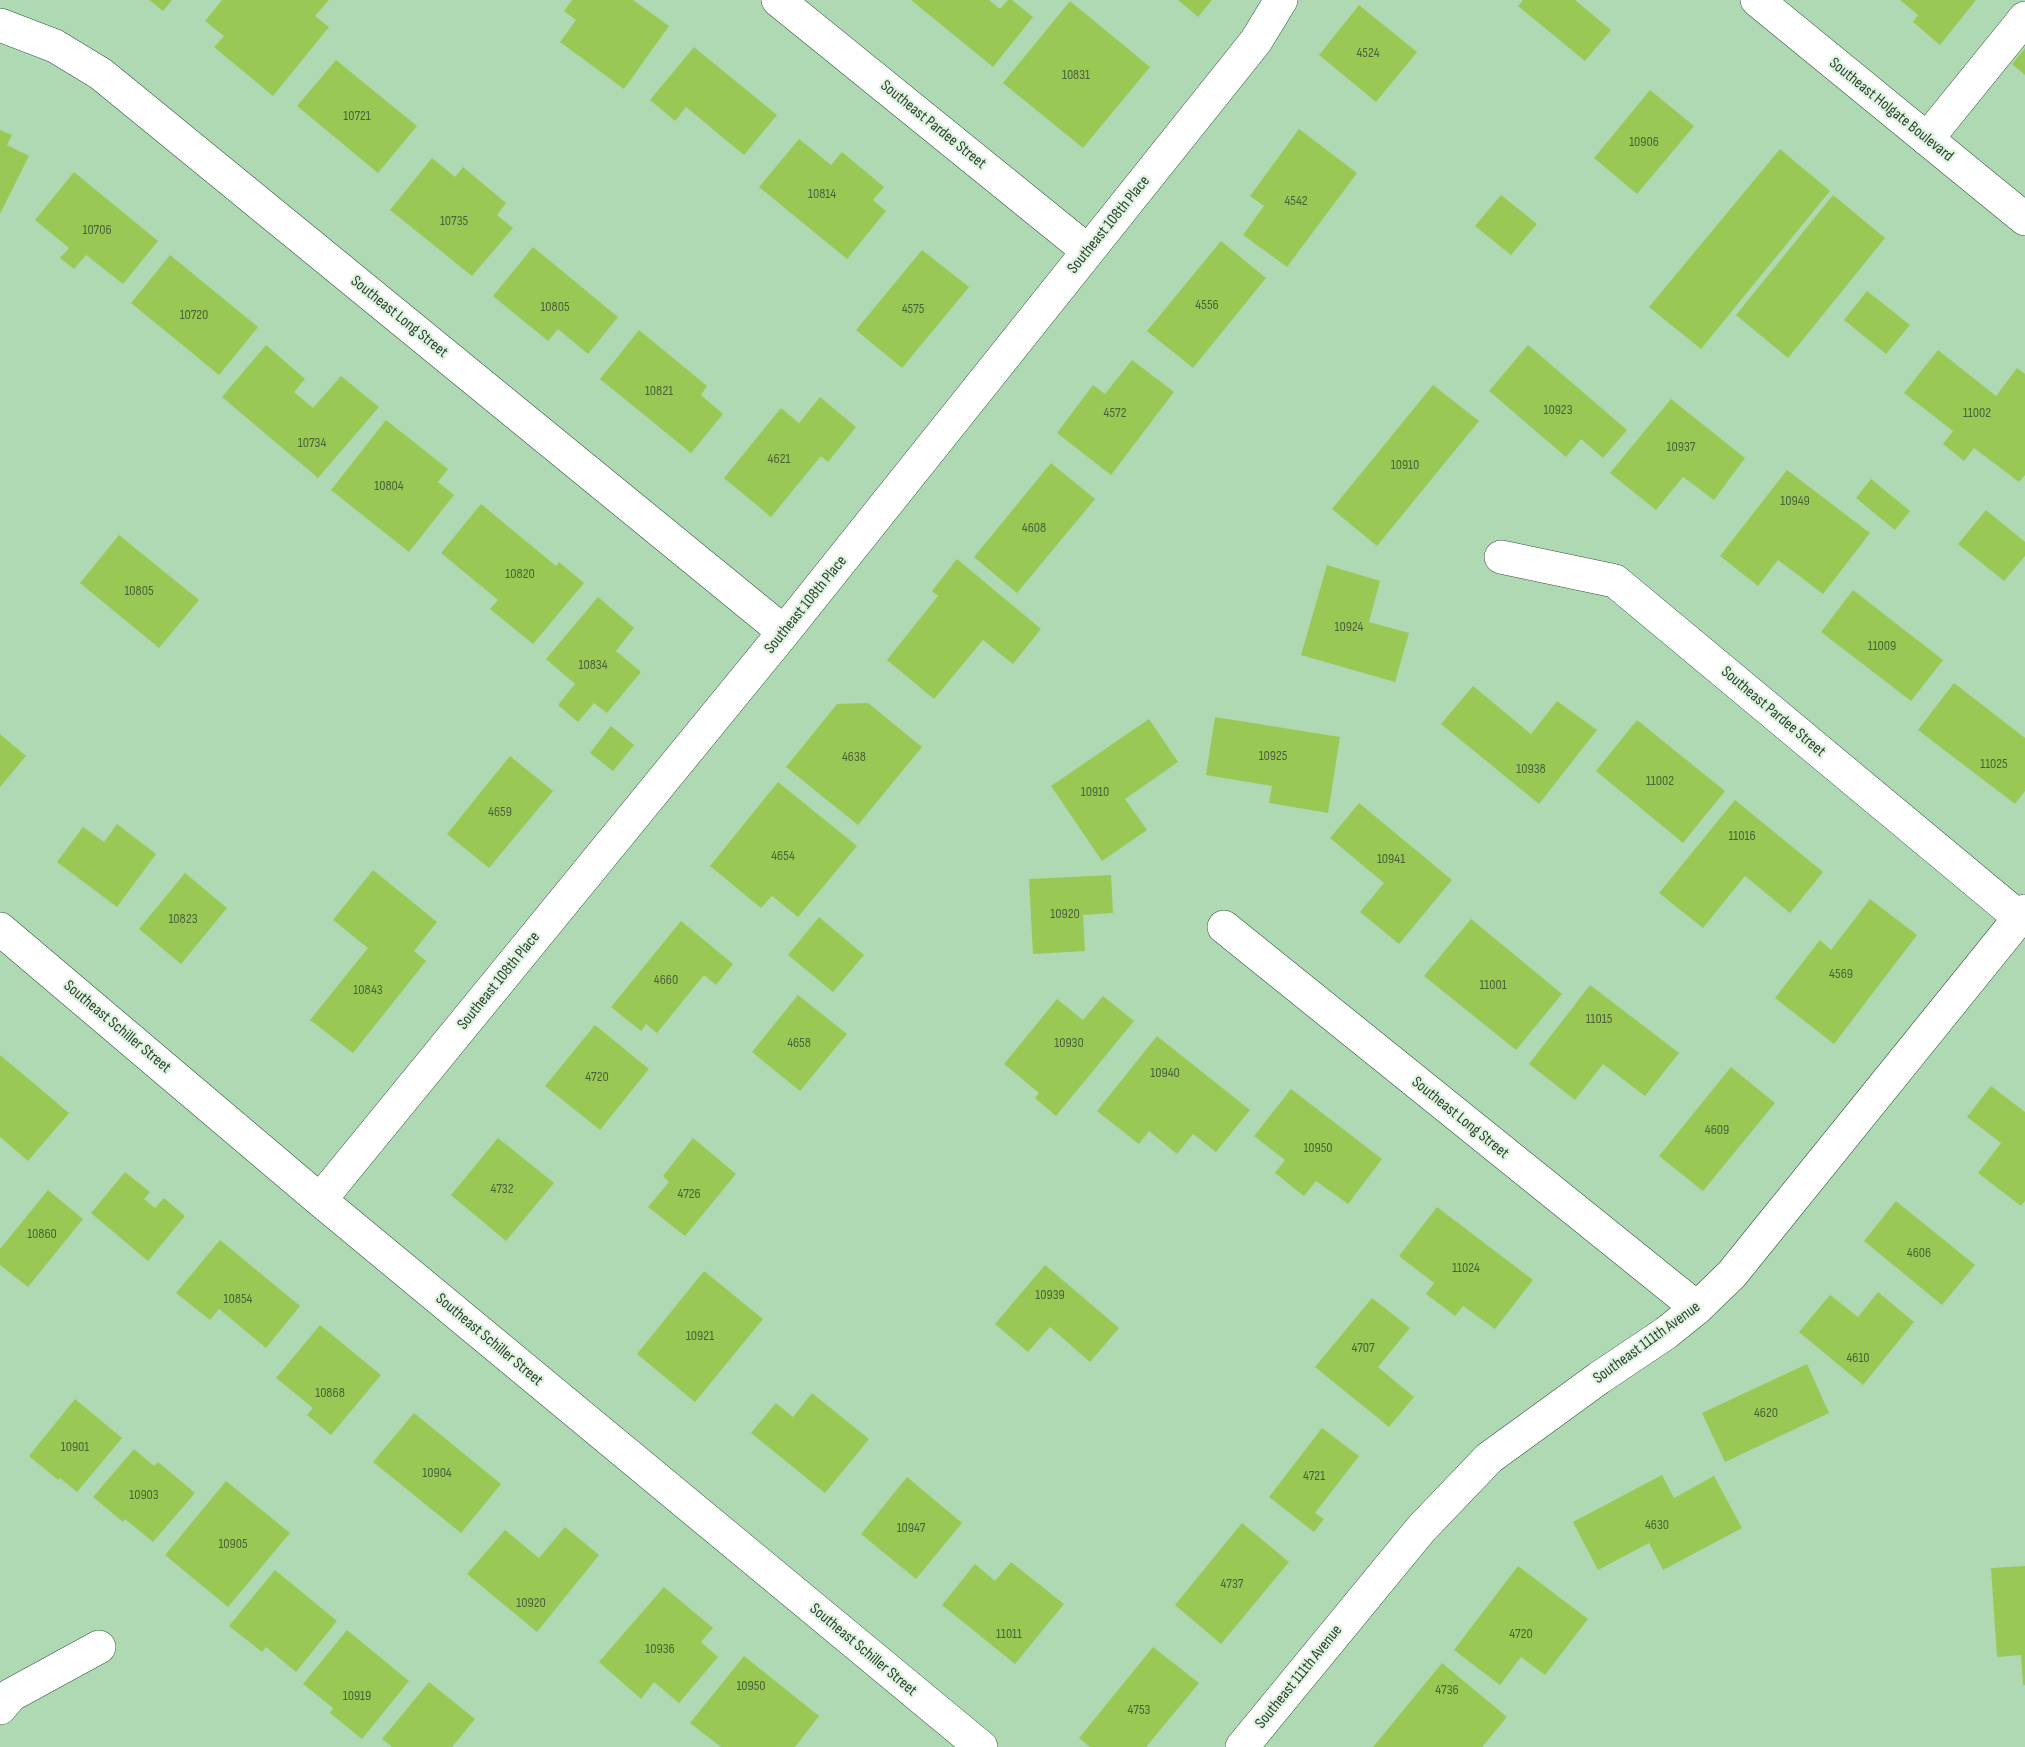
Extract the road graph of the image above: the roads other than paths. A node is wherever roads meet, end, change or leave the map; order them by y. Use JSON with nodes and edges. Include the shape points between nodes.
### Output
{"nodes":[{"id":1,"x":778,"y":0,"type":"edge"},
{"id":2,"x":1281,"y":0,"type":"edge"},
{"id":3,"x":1758,"y":0,"type":"edge"},
{"id":4,"x":2025,"y":18,"type":"edge"},
{"id":5,"x":0,"y":25,"type":"edge"},
{"id":6,"x":1927,"y":139,"type":"junction"},
{"id":7,"x":2025,"y":219,"type":"edge"},
{"id":8,"x":1088,"y":251,"type":"junction"},
{"id":9,"x":1501,"y":558,"type":"dead end"},
{"id":10,"x":784,"y":632,"type":"junction"},
{"id":11,"x":2022,"y":914,"type":"edge"},
{"id":12,"x":1224,"y":927,"type":"dead end"},
{"id":13,"x":0,"y":929,"type":"edge"},
{"id":14,"x":320,"y":1200,"type":"junction"},
{"id":15,"x":1696,"y":1308,"type":"junction"},
{"id":16,"x":99,"y":1647,"type":"dead end"},
{"id":17,"x":0,"y":1708,"type":"edge"},
{"id":18,"x":981,"y":1747,"type":"edge"},
{"id":19,"x":1242,"y":1747,"type":"edge"}],
"edges":[{"from":1,"to":8,"type":"street","name":"Southeast Pardee Street"},
{"from":2,"to":8,"type":"street","name":"Southeast 108th Place","via":[[1256,41]]},
{"from":3,"to":6,"type":"street","name":"Southeast Holgate Boulevard"},
{"from":4,"to":6,"type":"street"},
{"from":5,"to":10,"type":"street","name":"Southeast Long Street","via":[[55,45],[101,74]]},
{"from":6,"to":7,"type":"street","name":"Southeast Holgate Boulevard"},
{"from":8,"to":10,"type":"street","name":"Southeast 108th Place"},
{"from":9,"to":11,"type":"street","name":"Southeast Pardee Street","via":[[1615,581]]},
{"from":10,"to":14,"type":"street","name":"Southeast 108th Place"},
{"from":11,"to":15,"type":"street","name":"Southeast 111th Avenue","via":[[1745,1258]]},
{"from":12,"to":15,"type":"street","name":"Southeast Long Street"},
{"from":13,"to":14,"type":"street","name":"Southeast Schiller Street"},
{"from":14,"to":18,"type":"street","name":"Southeast Schiller Street"},
{"from":15,"to":19,"type":"street","name":"Southeast 111th Avenue","via":[[1489,1458],[1421,1528]]},
{"from":16,"to":17,"type":"street","via":[[11,1695]]}]}
